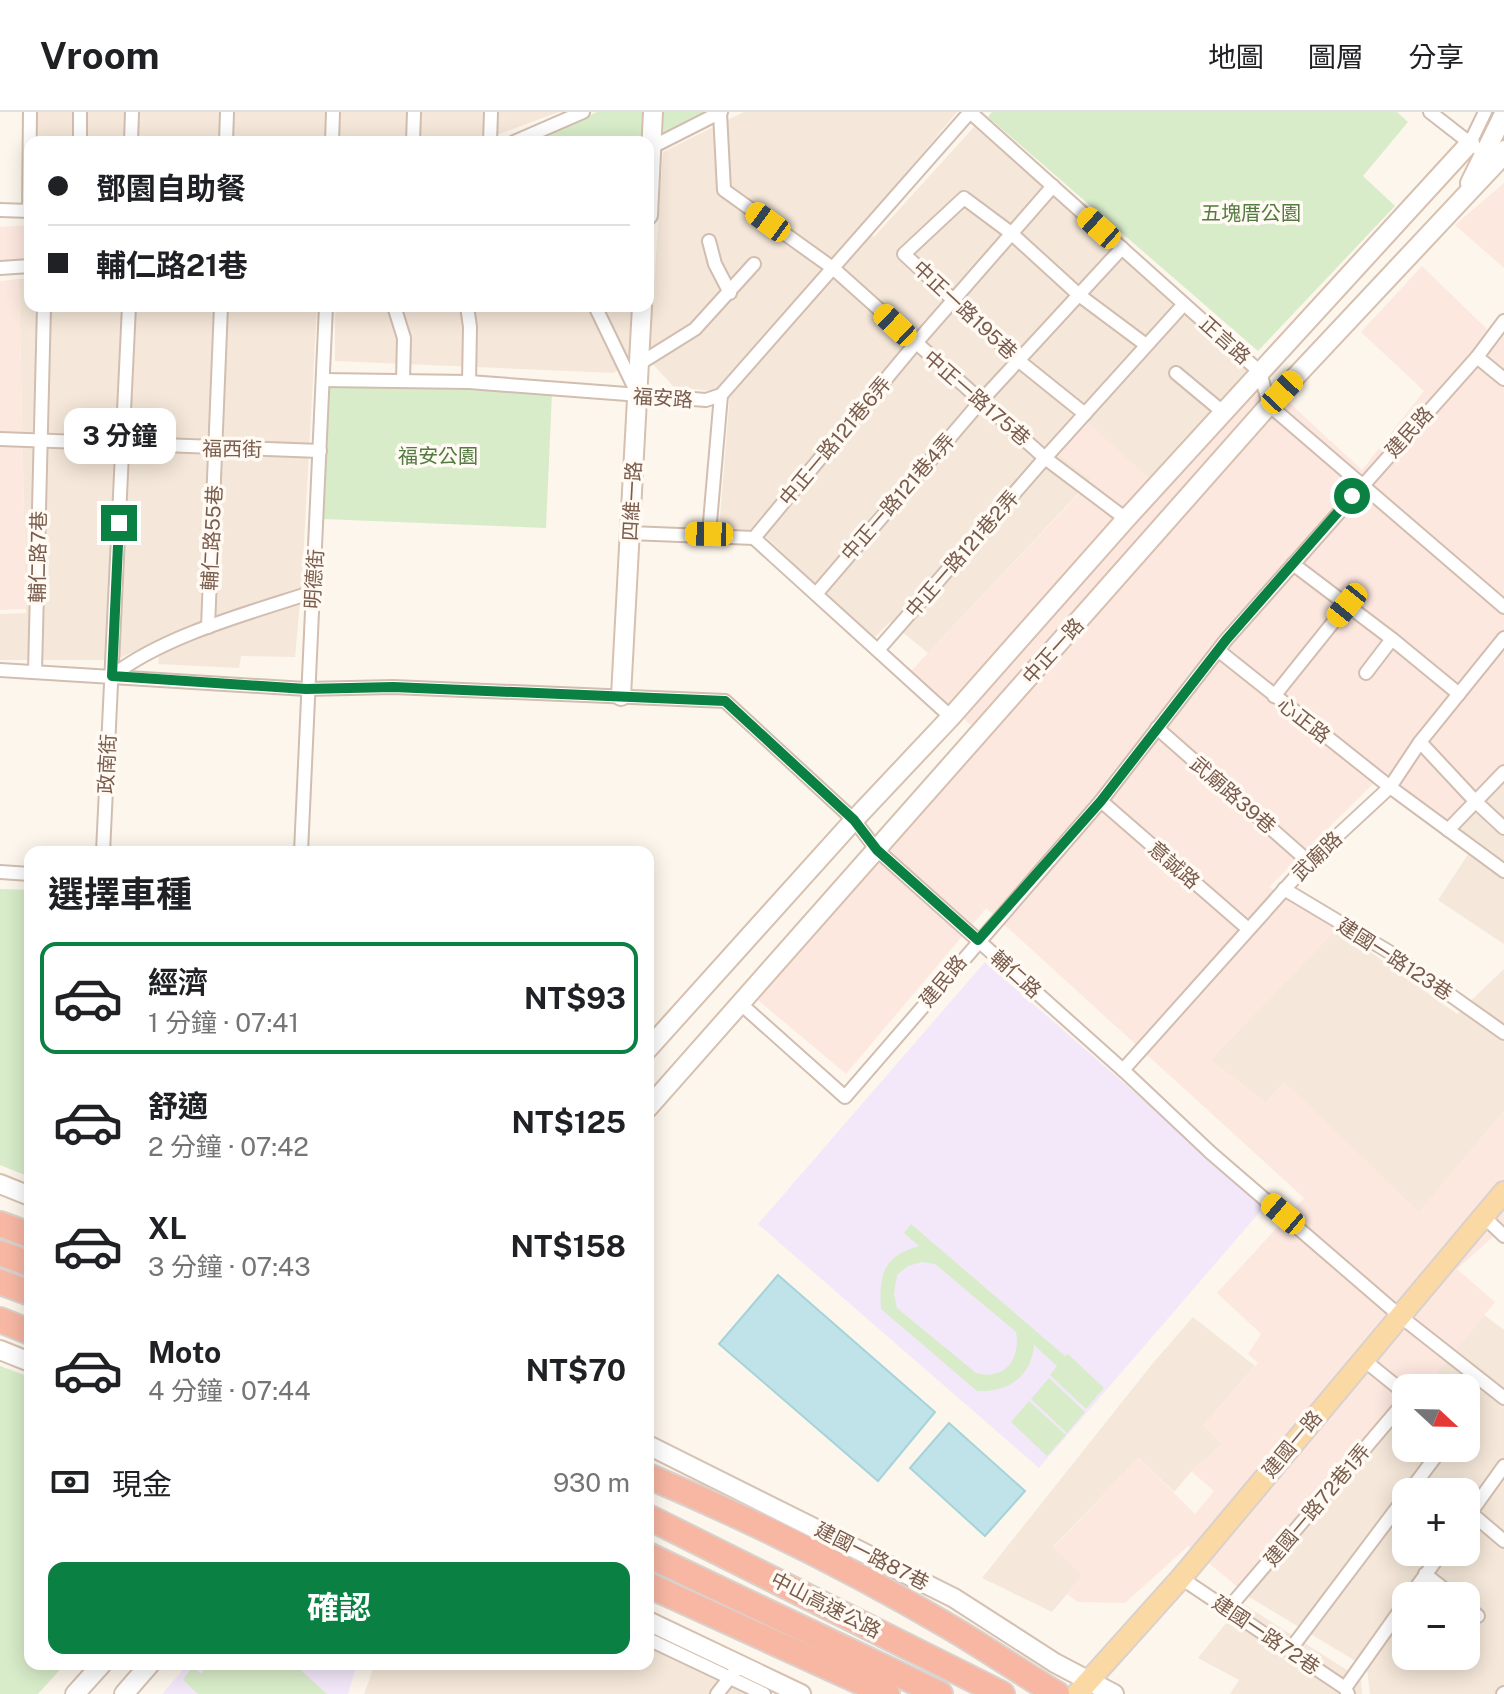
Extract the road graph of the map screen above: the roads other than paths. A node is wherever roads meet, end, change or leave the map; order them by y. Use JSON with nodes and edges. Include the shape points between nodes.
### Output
{"nodes":[{"id":1,"x":30,"y":112,"type":"edge"},
{"id":2,"x":80,"y":112,"type":"edge"},
{"id":3,"x":132,"y":112,"type":"edge"},
{"id":4,"x":227,"y":112,"type":"edge"},
{"id":5,"x":333,"y":112,"type":"edge"},
{"id":6,"x":414,"y":112,"type":"edge"},
{"id":7,"x":491,"y":112,"type":"edge"},
{"id":8,"x":583,"y":112,"type":"edge"},
{"id":9,"x":653,"y":112,"type":"edge"},
{"id":10,"x":720,"y":112,"type":"edge"},
{"id":11,"x":970,"y":112,"type":"edge"},
{"id":12,"x":1430,"y":112,"type":"edge"},
{"id":13,"x":1485,"y":112,"type":"edge"},
{"id":14,"x":1495,"y":112,"type":"edge"},
{"id":15,"x":1504,"y":114,"type":"edge"},
{"id":16,"x":569,"y":115,"type":"edge"},
{"id":17,"x":30,"y":136,"type":"edge"},
{"id":18,"x":80,"y":136,"type":"edge"},
{"id":19,"x":131,"y":136,"type":"edge"},
{"id":20,"x":226,"y":136,"type":"edge"},
{"id":21,"x":332,"y":136,"type":"edge"},
{"id":22,"x":413,"y":136,"type":"edge"},
{"id":23,"x":490,"y":136,"type":"edge"},
{"id":24,"x":526,"y":136,"type":"edge"},
{"id":25,"x":651,"y":136,"type":"edge"},
{"id":26,"x":654,"y":146,"type":"edge"},
{"id":27,"x":1489,"y":154,"type":"edge"},
{"id":28,"x":1053,"y":186,"type":"junction"},
{"id":29,"x":0,"y":210,"type":"edge"},
{"id":30,"x":24,"y":211,"type":"edge"},
{"id":31,"x":1011,"y":233,"type":"junction"},
{"id":32,"x":709,"y":241,"type":"dead end"},
{"id":33,"x":1122,"y":248,"type":"junction"},
{"id":34,"x":754,"y":264,"type":"dead end"},
{"id":35,"x":24,"y":266,"type":"edge"},
{"id":36,"x":0,"y":268,"type":"edge"},
{"id":37,"x":834,"y":269,"type":"junction"},
{"id":38,"x":730,"y":293,"type":"junction"},
{"id":39,"x":1079,"y":295,"type":"junction"},
{"id":40,"x":954,"y":301,"type":"junction"},
{"id":41,"x":1184,"y":304,"type":"junction"},
{"id":42,"x":44,"y":312,"type":"edge"},
{"id":43,"x":129,"y":312,"type":"edge"},
{"id":44,"x":221,"y":312,"type":"edge"},
{"id":45,"x":326,"y":312,"type":"edge"},
{"id":46,"x":396,"y":312,"type":"edge"},
{"id":47,"x":468,"y":312,"type":"edge"},
{"id":48,"x":598,"y":312,"type":"edge"},
{"id":49,"x":642,"y":312,"type":"edge"},
{"id":50,"x":1504,"y":321,"type":"edge"},
{"id":51,"x":915,"y":344,"type":"junction"},
{"id":52,"x":1146,"y":345,"type":"junction"},
{"id":53,"x":1477,"y":357,"type":"junction"},
{"id":54,"x":1019,"y":361,"type":"junction"},
{"id":55,"x":639,"y":364,"type":"junction"},
{"id":56,"x":1260,"y":372,"type":"junction"},
{"id":57,"x":1176,"y":373,"type":"dead end"},
{"id":58,"x":1504,"y":379,"type":"edge"},
{"id":59,"x":323,"y":380,"type":"junction"},
{"id":60,"x":403,"y":381,"type":"junction"},
{"id":61,"x":469,"y":382,"type":"junction"},
{"id":62,"x":721,"y":395,"type":"junction"},
{"id":63,"x":638,"y":397,"type":"junction"},
{"id":64,"x":981,"y":401,"type":"junction"},
{"id":65,"x":1269,"y":405,"type":"junction"},
{"id":66,"x":1224,"y":413,"type":"junction"},
{"id":67,"x":1085,"y":414,"type":"junction"},
{"id":68,"x":0,"y":439,"type":"edge"},
{"id":69,"x":40,"y":441,"type":"junction"},
{"id":70,"x":122,"y":445,"type":"junction"},
{"id":71,"x":216,"y":449,"type":"junction"},
{"id":72,"x":320,"y":451,"type":"junction"},
{"id":73,"x":1045,"y":458,"type":"junction"},
{"id":74,"x":1363,"y":484,"type":"junction"},
{"id":75,"x":1126,"y":519,"type":"junction"},
{"id":76,"x":630,"y":533,"type":"junction"},
{"id":77,"x":709,"y":534,"type":"junction"},
{"id":78,"x":754,"y":538,"type":"junction"},
{"id":79,"x":1293,"y":564,"type":"junction"},
{"id":80,"x":313,"y":592,"type":"junction"},
{"id":81,"x":816,"y":594,"type":"junction"},
{"id":82,"x":1347,"y":605,"type":"junction"},
{"id":83,"x":1504,"y":607,"type":"edge"},
{"id":84,"x":208,"y":627,"type":"junction"},
{"id":85,"x":1504,"y":638,"type":"edge"},
{"id":86,"x":1392,"y":639,"type":"junction"},
{"id":87,"x":878,"y":650,"type":"junction"},
{"id":88,"x":1219,"y":651,"type":"junction"},
{"id":89,"x":0,"y":670,"type":"edge"},
{"id":90,"x":35,"y":672,"type":"junction"},
{"id":91,"x":1366,"y":673,"type":"dead end"},
{"id":92,"x":112,"y":676,"type":"junction"},
{"id":93,"x":306,"y":689,"type":"junction"},
{"id":94,"x":1459,"y":694,"type":"junction"},
{"id":95,"x":621,"y":696,"type":"junction"},
{"id":96,"x":1274,"y":696,"type":"junction"},
{"id":97,"x":951,"y":717,"type":"junction"},
{"id":98,"x":1157,"y":728,"type":"junction"},
{"id":99,"x":1420,"y":742,"type":"junction"},
{"id":100,"x":1504,"y":772,"type":"edge"},
{"id":101,"x":1390,"y":787,"type":"junction"},
{"id":102,"x":1101,"y":801,"type":"junction"},
{"id":103,"x":1476,"y":802,"type":"junction"},
{"id":104,"x":854,"y":820,"type":"junction"},
{"id":105,"x":1504,"y":828,"type":"edge"},
{"id":106,"x":1448,"y":830,"type":"junction"},
{"id":107,"x":103,"y":846,"type":"edge"},
{"id":108,"x":301,"y":846,"type":"edge"},
{"id":109,"x":877,"y":850,"type":"junction"},
{"id":110,"x":1309,"y":862,"type":"junction"},
{"id":111,"x":1504,"y":871,"type":"edge"},
{"id":112,"x":0,"y":872,"type":"edge"},
{"id":113,"x":24,"y":874,"type":"edge"},
{"id":114,"x":1284,"y":889,"type":"junction"},
{"id":115,"x":1247,"y":928,"type":"junction"},
{"id":116,"x":978,"y":940,"type":"junction"},
{"id":117,"x":742,"y":1005,"type":"junction"},
{"id":118,"x":1504,"y":1033,"type":"edge"},
{"id":119,"x":654,"y":1042,"type":"edge"},
{"id":120,"x":1123,"y":1070,"type":"junction"},
{"id":121,"x":654,"y":1101,"type":"edge"},
{"id":122,"x":0,"y":1184,"type":"edge"},
{"id":123,"x":0,"y":1192,"type":"edge"},
{"id":124,"x":1504,"y":1192,"type":"edge"},
{"id":125,"x":24,"y":1196,"type":"edge"},
{"id":126,"x":24,"y":1198,"type":"edge"},
{"id":127,"x":1483,"y":1216,"type":"junction"},
{"id":128,"x":0,"y":1224,"type":"edge"},
{"id":129,"x":24,"y":1233,"type":"edge"},
{"id":130,"x":1504,"y":1236,"type":"edge"},
{"id":131,"x":0,"y":1253,"type":"edge"},
{"id":132,"x":24,"y":1262,"type":"edge"},
{"id":133,"x":0,"y":1282,"type":"edge"},
{"id":134,"x":24,"y":1291,"type":"edge"},
{"id":135,"x":1400,"y":1316,"type":"junction"},
{"id":136,"x":0,"y":1320,"type":"edge"},
{"id":137,"x":24,"y":1330,"type":"edge"},
{"id":138,"x":0,"y":1350,"type":"edge"},
{"id":139,"x":24,"y":1360,"type":"edge"},
{"id":140,"x":1364,"y":1360,"type":"junction"},
{"id":141,"x":1392,"y":1383,"type":"edge"},
{"id":142,"x":1504,"y":1398,"type":"edge"},
{"id":143,"x":1392,"y":1416,"type":"edge"},
{"id":144,"x":654,"y":1448,"type":"edge"},
{"id":145,"x":1431,"y":1462,"type":"edge"},
{"id":146,"x":1504,"y":1466,"type":"edge"},
{"id":147,"x":1419,"y":1478,"type":"edge"},
{"id":148,"x":654,"y":1479,"type":"edge"},
{"id":149,"x":1480,"y":1499,"type":"edge"},
{"id":150,"x":1392,"y":1514,"type":"edge"},
{"id":151,"x":654,"y":1520,"type":"edge"},
{"id":152,"x":1480,"y":1524,"type":"edge"},
{"id":153,"x":1504,"y":1541,"type":"edge"},
{"id":154,"x":654,"y":1558,"type":"edge"},
{"id":155,"x":1431,"y":1566,"type":"edge"},
{"id":156,"x":1425,"y":1574,"type":"junction"},
{"id":157,"x":1181,"y":1578,"type":"junction"},
{"id":158,"x":1420,"y":1582,"type":"edge"},
{"id":159,"x":1435,"y":1582,"type":"edge"},
{"id":160,"x":654,"y":1588,"type":"edge"},
{"id":161,"x":1228,"y":1609,"type":"junction"},
{"id":162,"x":1392,"y":1623,"type":"edge"},
{"id":163,"x":654,"y":1624,"type":"edge"},
{"id":164,"x":654,"y":1641,"type":"edge"},
{"id":165,"x":1290,"y":1650,"type":"junction"},
{"id":166,"x":97,"y":1670,"type":"edge"},
{"id":167,"x":145,"y":1670,"type":"edge"},
{"id":168,"x":736,"y":1670,"type":"junction"},
{"id":169,"x":1083,"y":1688,"type":"edge"},
{"id":170,"x":1048,"y":1689,"type":"edge"},
{"id":171,"x":1347,"y":1691,"type":"edge"},
{"id":172,"x":75,"y":1694,"type":"edge"},
{"id":173,"x":124,"y":1694,"type":"edge"},
{"id":174,"x":717,"y":1694,"type":"edge"},
{"id":175,"x":764,"y":1694,"type":"edge"},
{"id":176,"x":801,"y":1694,"type":"edge"},
{"id":177,"x":887,"y":1694,"type":"edge"},
{"id":178,"x":940,"y":1694,"type":"edge"},
{"id":179,"x":1002,"y":1694,"type":"edge"},
{"id":180,"x":1114,"y":1694,"type":"edge"}],
"edges":[{"from":1,"to":17,"type":"street"},
{"from":2,"to":18,"type":"street"},
{"from":3,"to":19,"type":"street"},
{"from":4,"to":20,"type":"street"},
{"from":5,"to":21,"type":"street"},
{"from":6,"to":22,"type":"street"},
{"from":7,"to":23,"type":"street"},
{"from":8,"to":16,"type":"street"},
{"from":9,"to":25,"type":"street"},
{"from":10,"to":26,"type":"street"},
{"from":10,"to":37,"type":"street","name":"中正一路175巷","via":[[724,190]]},
{"from":11,"to":28,"type":"street","name":"正言路"},
{"from":11,"to":37,"type":"street","name":"福安路"},
{"from":12,"to":27,"type":"street"},
{"from":13,"to":27,"type":"street","name":"中正一路"},
{"from":14,"to":27,"type":"street","name":"中正一路"},
{"from":15,"to":27,"type":"street","name":"中正一路"},
{"from":16,"to":24,"type":"street"},
{"from":27,"to":56,"type":"street","name":"中正一路","via":[[1440,176]]},
{"from":27,"to":65,"type":"street","name":"中正一路","via":[[1463,199]]},
{"from":28,"to":31,"type":"street","name":"中正一路121巷6弄"},
{"from":28,"to":33,"type":"street","name":"正言路"},
{"from":29,"to":30,"type":"street"},
{"from":31,"to":39,"type":"street","name":"中正一路195巷"},
{"from":31,"to":40,"type":"street","name":"中正一路121巷6弄"},
{"from":31,"to":40,"type":"street","name":"中正一路195巷","via":[[964,198],[904,254]]},
{"from":32,"to":38,"type":"street"},
{"from":33,"to":39,"type":"street","name":"中正一路121巷4弄"},
{"from":33,"to":41,"type":"street","name":"正言路"},
{"from":34,"to":38,"type":"street"},
{"from":35,"to":36,"type":"street"},
{"from":37,"to":51,"type":"street","name":"中正一路175巷"},
{"from":37,"to":62,"type":"street","name":"福安路"},
{"from":38,"to":55,"type":"street","via":[[695,329]]},
{"from":39,"to":52,"type":"street","name":"中正一路195巷"},
{"from":39,"to":54,"type":"street","name":"中正一路121巷4弄"},
{"from":40,"to":51,"type":"street","name":"中正一路121巷6弄"},
{"from":40,"to":54,"type":"street","name":"中正一路195巷"},
{"from":41,"to":52,"type":"street"},
{"from":41,"to":56,"type":"street","name":"正言路"},
{"from":42,"to":69,"type":"street","name":"輔仁路7巷"},
{"from":43,"to":70,"type":"street","name":"政南街"},
{"from":44,"to":71,"type":"street","name":"輔仁路55巷"},
{"from":45,"to":59,"type":"street","name":"明德街"},
{"from":46,"to":60,"type":"street","via":[[404,338]]},
{"from":47,"to":61,"type":"street"},
{"from":48,"to":63,"type":"street"},
{"from":49,"to":55,"type":"street","name":"四維一路"},
{"from":50,"to":53,"type":"street","name":"建民路"},
{"from":51,"to":64,"type":"street","name":"中正一路175巷"},
{"from":51,"to":78,"type":"street","name":"中正一路121巷6弄"},
{"from":52,"to":67,"type":"street"},
{"from":53,"to":58,"type":"street"},
{"from":53,"to":74,"type":"street","name":"建民路"},
{"from":54,"to":64,"type":"street","name":"中正一路121巷4弄"},
{"from":54,"to":67,"type":"street","name":"中正一路195巷"},
{"from":55,"to":63,"type":"street","name":"四維一路"},
{"from":56,"to":65,"type":"street","name":"正言路"},
{"from":56,"to":66,"type":"street","name":"中正一路"},
{"from":57,"to":66,"type":"street"},
{"from":59,"to":60,"type":"street","name":"福安路"},
{"from":59,"to":72,"type":"street","name":"明德街"},
{"from":60,"to":61,"type":"street","name":"福安路"},
{"from":61,"to":63,"type":"street","name":"福安路"},
{"from":62,"to":63,"type":"street","name":"福安路","via":[[706,400]]},
{"from":62,"to":77,"type":"street"},
{"from":63,"to":76,"type":"street","name":"四維一路"},
{"from":64,"to":73,"type":"street","name":"中正一路175巷"},
{"from":64,"to":81,"type":"street","name":"中正一路121巷4弄"},
{"from":65,"to":74,"type":"street"},
{"from":65,"to":109,"type":"street","name":"中正一路"},
{"from":66,"to":75,"type":"street","name":"中正一路"},
{"from":67,"to":73,"type":"street"},
{"from":68,"to":69,"type":"street","name":"福西街"},
{"from":69,"to":70,"type":"street","name":"福西街"},
{"from":69,"to":90,"type":"street","name":"輔仁路7巷"},
{"from":70,"to":71,"type":"street","name":"福西街"},
{"from":70,"to":92,"type":"street","name":"政南街"},
{"from":71,"to":72,"type":"street","name":"福西街"},
{"from":71,"to":84,"type":"street","name":"輔仁路55巷"},
{"from":72,"to":80,"type":"street","name":"明德街"},
{"from":73,"to":75,"type":"street","name":"中正一路175巷"},
{"from":73,"to":87,"type":"street","name":"中正一路121巷2弄"},
{"from":74,"to":79,"type":"street","name":"建民路"},
{"from":74,"to":83,"type":"street"},
{"from":75,"to":97,"type":"street","name":"中正一路"},
{"from":76,"to":77,"type":"street"},
{"from":76,"to":95,"type":"street","name":"四維一路"},
{"from":77,"to":78,"type":"street"},
{"from":78,"to":81,"type":"street"},
{"from":79,"to":82,"type":"street"},
{"from":79,"to":88,"type":"street","name":"建民路"},
{"from":80,"to":84,"type":"street"},
{"from":80,"to":93,"type":"street","name":"明德街"},
{"from":81,"to":87,"type":"street"},
{"from":82,"to":86,"type":"street"},
{"from":82,"to":96,"type":"street"},
{"from":84,"to":92,"type":"street","via":[[129,662]]},
{"from":85,"to":94,"type":"street","name":"武廟路"},
{"from":86,"to":91,"type":"street"},
{"from":86,"to":94,"type":"street"},
{"from":87,"to":97,"type":"street"},
{"from":88,"to":96,"type":"street","name":"心正路"},
{"from":88,"to":98,"type":"street","name":"建民路"},
{"from":89,"to":90,"type":"street","name":"輔仁路"},
{"from":90,"to":92,"type":"street","name":"輔仁路"},
{"from":92,"to":93,"type":"street","name":"輔仁路"},
{"from":92,"to":107,"type":"street","name":"政南街"},
{"from":93,"to":95,"type":"street","name":"輔仁路"},
{"from":93,"to":108,"type":"street","name":"明德街"},
{"from":94,"to":99,"type":"street","name":"武廟路"},
{"from":95,"to":104,"type":"street","name":"輔仁路","via":[[725,701]]},
{"from":96,"to":101,"type":"street","name":"心正路"},
{"from":97,"to":104,"type":"street","name":"中正一路"},
{"from":98,"to":102,"type":"street","name":"建民路"},
{"from":98,"to":110,"type":"street","name":"武廟路39巷"},
{"from":99,"to":101,"type":"street","name":"武廟路"},
{"from":99,"to":103,"type":"street"},
{"from":100,"to":103,"type":"street"},
{"from":101,"to":106,"type":"street","name":"心正路"},
{"from":101,"to":110,"type":"street","name":"武廟路"},
{"from":102,"to":115,"type":"street","name":"意誠路"},
{"from":102,"to":116,"type":"street","name":"建民路"},
{"from":103,"to":105,"type":"street"},
{"from":103,"to":106,"type":"street"},
{"from":104,"to":109,"type":"street","name":"輔仁路"},
{"from":104,"to":119,"type":"street","name":"中正一路"},
{"from":106,"to":111,"type":"street","name":"心正路"},
{"from":109,"to":116,"type":"street","name":"輔仁路"},
{"from":109,"to":117,"type":"street","name":"中正一路"},
{"from":110,"to":114,"type":"street","name":"武廟路"},
{"from":112,"to":113,"type":"street"},
{"from":114,"to":115,"type":"street","name":"武廟路"},
{"from":114,"to":118,"type":"street","name":"建國一路123巷","via":[[1391,953]]},
{"from":115,"to":120,"type":"street","name":"武廟路"},
{"from":116,"to":117,"type":"street","name":"建民路","via":[[845,1097]]},
{"from":116,"to":120,"type":"street","name":"輔仁路"},
{"from":117,"to":121,"type":"street","name":"中正一路"},
{"from":120,"to":135,"type":"street","name":"輔仁路"},
{"from":122,"to":125,"type":"street"},
{"from":123,"to":126,"type":"street"},
{"from":124,"to":127,"type":"main road","name":"建國一路"},
{"from":127,"to":130,"type":"street"},
{"from":127,"to":135,"type":"main road","name":"建國一路"},
{"from":128,"to":129,"type":"highway"},
{"from":131,"to":132,"type":"highway"},
{"from":133,"to":134,"type":"highway"},
{"from":135,"to":140,"type":"main road","name":"建國一路"},
{"from":135,"to":142,"type":"street","name":"輔仁路"},
{"from":136,"to":137,"type":"highway"},
{"from":138,"to":139,"type":"street"},
{"from":140,"to":141,"type":"street"},
{"from":140,"to":157,"type":"main road","name":"建國一路"},
{"from":143,"to":161,"type":"street","name":"建國一路72巷1弄"},
{"from":144,"to":169,"type":"street","name":"建國一路87巷","via":[[954,1598],[1055,1663]]},
{"from":145,"to":147,"type":"street"},
{"from":146,"to":149,"type":"street"},
{"from":148,"to":170,"type":"highway","via":[[953,1629]]},
{"from":150,"to":165,"type":"street"},
{"from":151,"to":179,"type":"highway","name":"中山高速公路"},
{"from":152,"to":153,"type":"street"},
{"from":154,"to":178,"type":"highway","name":"中山高速公路"},
{"from":155,"to":156,"type":"street"},
{"from":156,"to":158,"type":"street"},
{"from":156,"to":159,"type":"street"},
{"from":157,"to":161,"type":"street","name":"建國一路72巷"},
{"from":157,"to":169,"type":"main road","name":"建國一路"},
{"from":160,"to":177,"type":"highway"},
{"from":161,"to":165,"type":"street","name":"建國一路72巷"},
{"from":162,"to":171,"type":"street"},
{"from":163,"to":168,"type":"street"},
{"from":164,"to":168,"type":"street"},
{"from":165,"to":171,"type":"street","name":"建國一路72巷"},
{"from":166,"to":172,"type":"street"},
{"from":167,"to":173,"type":"street"},
{"from":168,"to":174,"type":"street"},
{"from":168,"to":175,"type":"street"},
{"from":168,"to":176,"type":"street"},
{"from":169,"to":180,"type":"street","name":"建國一路87巷"}]}
